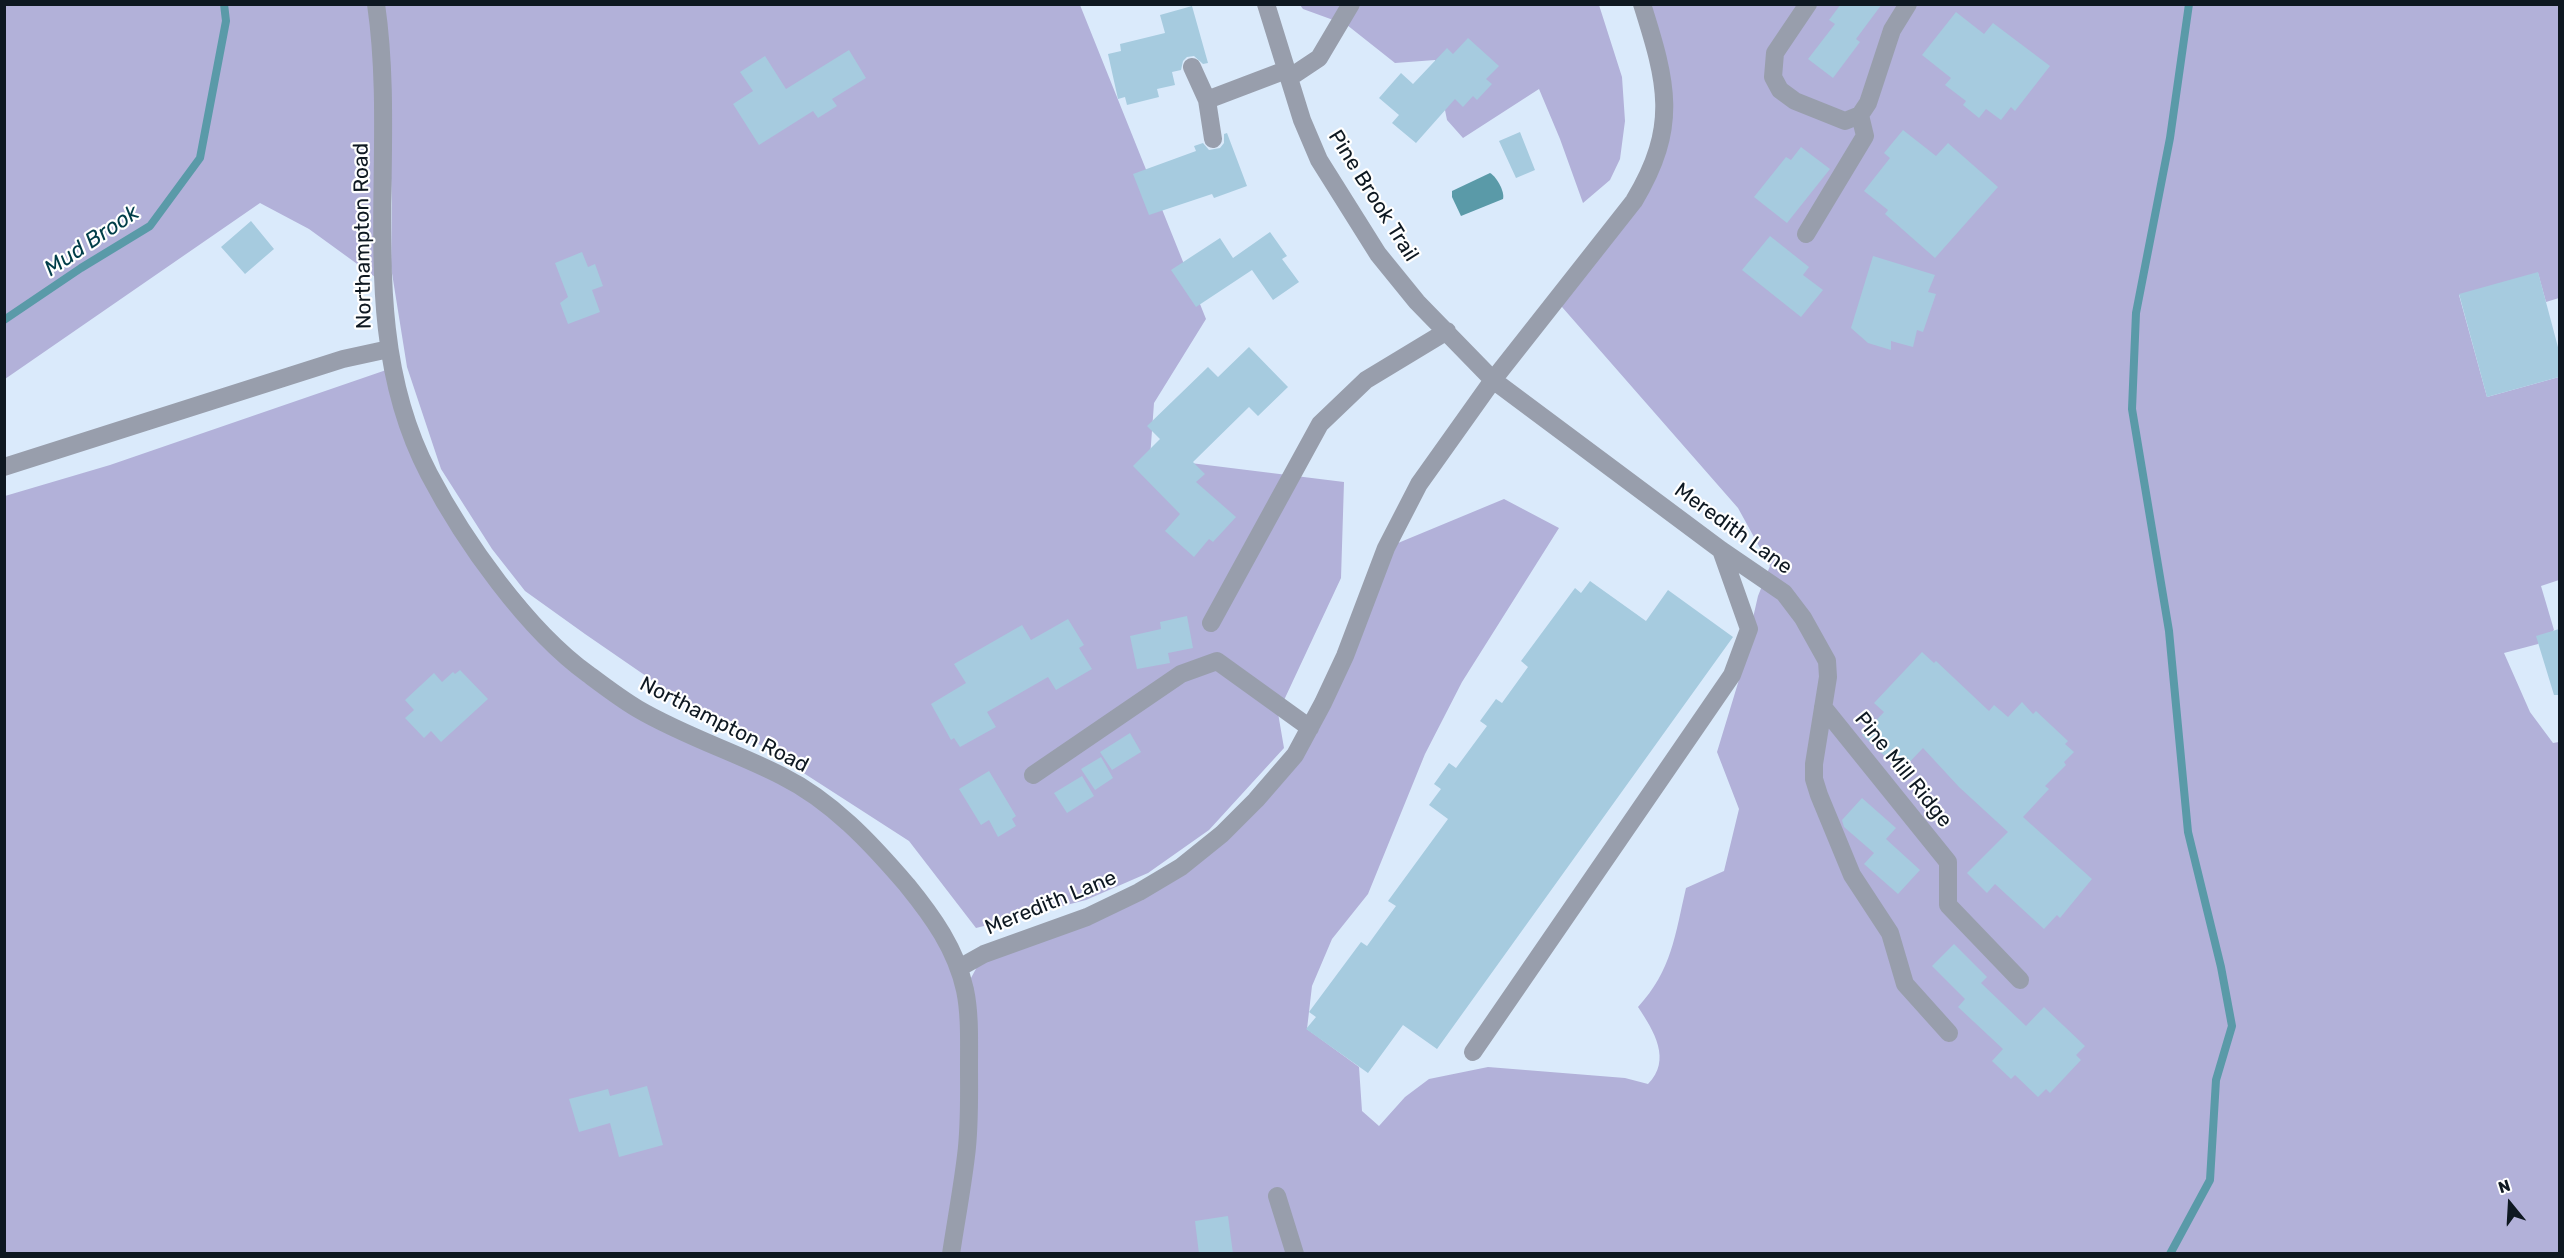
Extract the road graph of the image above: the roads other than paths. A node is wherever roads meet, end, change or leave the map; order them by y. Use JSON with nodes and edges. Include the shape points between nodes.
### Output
{"nodes":[{"id":1,"x":376,"y":4,"type":"edge"},
{"id":2,"x":1266,"y":4,"type":"edge"},
{"id":3,"x":1352,"y":4,"type":"edge"},
{"id":4,"x":1642,"y":4,"type":"edge"},
{"id":5,"x":1808,"y":4,"type":"edge"},
{"id":6,"x":1908,"y":4,"type":"edge"},
{"id":7,"x":1192,"y":67,"type":"dead end"},
{"id":8,"x":1288,"y":74,"type":"junction"},
{"id":9,"x":1207,"y":100,"type":"junction"},
{"id":10,"x":1860,"y":115,"type":"junction"},
{"id":11,"x":1213,"y":138,"type":"dead end"},
{"id":12,"x":1806,"y":234,"type":"dead end"},
{"id":13,"x":1447,"y":331,"type":"junction"},
{"id":14,"x":389,"y":349,"type":"junction"},
{"id":15,"x":1493,"y":380,"type":"junction"},
{"id":16,"x":4,"y":467,"type":"edge"},
{"id":17,"x":1721,"y":550,"type":"junction"},
{"id":18,"x":1211,"y":622,"type":"dead end"},
{"id":19,"x":1823,"y":707,"type":"junction"},
{"id":20,"x":1310,"y":728,"type":"junction"},
{"id":21,"x":1033,"y":775,"type":"dead end"},
{"id":22,"x":959,"y":968,"type":"junction"},
{"id":23,"x":2020,"y":980,"type":"dead end"},
{"id":24,"x":1948,"y":1033,"type":"dead end"},
{"id":25,"x":1473,"y":1052,"type":"dead end"},
{"id":26,"x":1277,"y":1196,"type":"dead end"},
{"id":27,"x":951,"y":1254,"type":"edge"},
{"id":28,"x":1295,"y":1254,"type":"edge"}],
"edges":[{"from":1,"to":14,"type":"street","name":"Northampton Road","via":[[384,73],[382,282]]},
{"from":2,"to":8,"type":"street","name":"Pine Brook Trail"},
{"from":3,"to":8,"type":"street","via":[[1319,58]]},
{"from":4,"to":15,"type":"street","name":"Meredith Lane","via":[[1656,47],[1666,100],[1661,144],[1650,175],[1634,201]]},
{"from":5,"to":10,"type":"street","via":[[1775,53],[1773,77],[1780,90],[1795,101],[1845,122]]},
{"from":6,"to":10,"type":"street","via":[[1892,30],[1868,103]]},
{"from":7,"to":9,"type":"street"},
{"from":8,"to":9,"type":"street"},
{"from":8,"to":13,"type":"street","name":"Pine Brook Trail","via":[[1319,160],[1378,254]]},
{"from":9,"to":11,"type":"street"},
{"from":10,"to":12,"type":"street","via":[[1865,136]]},
{"from":13,"to":15,"type":"street","name":"Pine Brook Trail"},
{"from":13,"to":18,"type":"street","via":[[1366,380],[1320,424]]},
{"from":14,"to":16,"type":"street","via":[[343,359]]},
{"from":14,"to":22,"type":"street","name":"Northampton Road","via":[[401,406],[427,471],[486,563],[548,639],[583,671],[636,708],[785,777],[845,819],[920,901],[939,927]]},
{"from":15,"to":17,"type":"street","name":"Meredith Lane"},
{"from":15,"to":20,"type":"street","name":"Meredith Lane","via":[[1419,484],[1386,548],[1345,656]]},
{"from":17,"to":19,"type":"street","name":"Meredith Lane","via":[[1784,593],[1803,618],[1827,661]]},
{"from":17,"to":25,"type":"street","via":[[1749,629],[1732,675]]},
{"from":19,"to":23,"type":"street","name":"Pine Mill Ridge","via":[[1948,862],[1948,905]]},
{"from":19,"to":24,"type":"street","name":"Meredith Lane","via":[[1814,779],[1829,824],[1852,875],[1890,933],[1905,984]]},
{"from":20,"to":21,"type":"street","via":[[1217,661],[1181,674]]},
{"from":20,"to":22,"type":"street","name":"Meredith Lane","via":[[1295,754],[1256,800],[1181,867],[1087,917],[1011,943]]},
{"from":22,"to":27,"type":"street","name":"Northampton Road","via":[[968,1009],[969,1115]]},
{"from":26,"to":28,"type":"street"}]}
